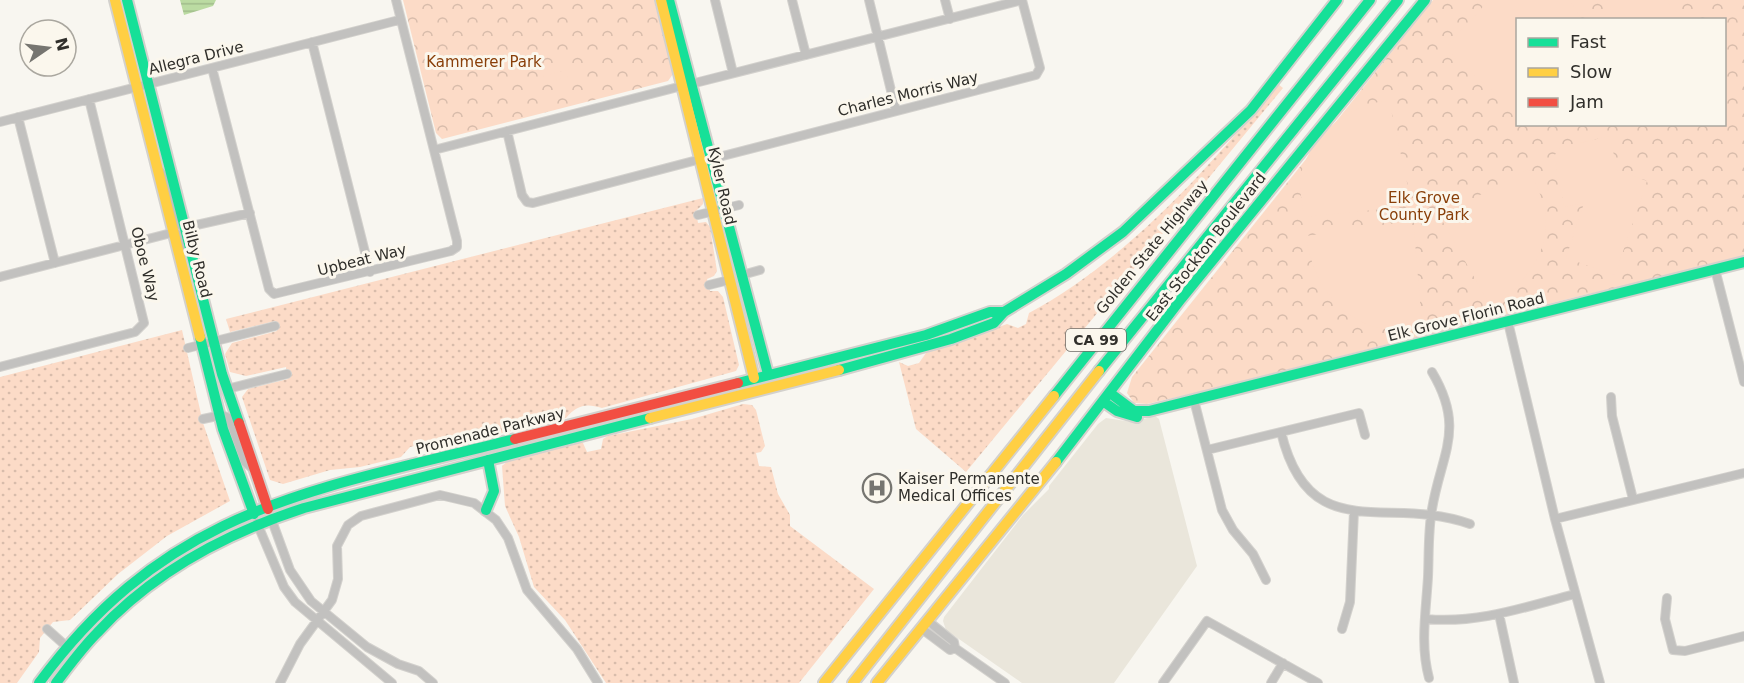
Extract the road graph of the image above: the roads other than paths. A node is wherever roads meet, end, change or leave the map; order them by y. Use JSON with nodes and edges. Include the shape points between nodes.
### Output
{"nodes":[{"id":1,"x":115,"y":0,"type":"edge"},
{"id":2,"x":127,"y":0,"type":"edge"},
{"id":3,"x":396,"y":0,"type":"edge"},
{"id":4,"x":661,"y":0,"type":"edge"},
{"id":5,"x":669,"y":0,"type":"edge"},
{"id":6,"x":715,"y":0,"type":"edge"},
{"id":7,"x":792,"y":0,"type":"edge"},
{"id":8,"x":869,"y":0,"type":"edge"},
{"id":9,"x":945,"y":0,"type":"edge"},
{"id":10,"x":1022,"y":0,"type":"edge"},
{"id":11,"x":1337,"y":0,"type":"edge"},
{"id":12,"x":1370,"y":0,"type":"edge"},
{"id":13,"x":1398,"y":0,"type":"edge"},
{"id":14,"x":1425,"y":0,"type":"edge"},
{"id":15,"x":950,"y":19,"type":"junction"},
{"id":16,"x":399,"y":20,"type":"junction"},
{"id":17,"x":878,"y":37,"type":"junction"},
{"id":18,"x":312,"y":42,"type":"junction"},
{"id":19,"x":806,"y":55,"type":"junction"},
{"id":20,"x":212,"y":68,"type":"junction"},
{"id":21,"x":733,"y":73,"type":"junction"},
{"id":22,"x":143,"y":85,"type":"junction"},
{"id":23,"x":687,"y":85,"type":"junction"},
{"id":24,"x":90,"y":99,"type":"junction"},
{"id":25,"x":896,"y":111,"type":"junction"},
{"id":26,"x":18,"y":117,"type":"junction"},
{"id":27,"x":0,"y":122,"type":"edge"},
{"id":28,"x":507,"y":131,"type":"junction"},
{"id":29,"x":434,"y":150,"type":"junction"},
{"id":30,"x":707,"y":158,"type":"junction"},
{"id":31,"x":740,"y":205,"type":"dead end"},
{"id":32,"x":719,"y":210,"type":"junction"},
{"id":33,"x":250,"y":213,"type":"junction"},
{"id":34,"x":698,"y":215,"type":"dead end"},
{"id":35,"x":180,"y":230,"type":"junction"},
{"id":36,"x":126,"y":244,"type":"junction"},
{"id":37,"x":1744,"y":262,"type":"edge"},
{"id":38,"x":55,"y":263,"type":"junction"},
{"id":39,"x":1715,"y":269,"type":"junction"},
{"id":40,"x":760,"y":270,"type":"dead end"},
{"id":41,"x":370,"y":272,"type":"junction"},
{"id":42,"x":742,"y":274,"type":"junction"},
{"id":43,"x":0,"y":277,"type":"edge"},
{"id":44,"x":729,"y":280,"type":"junction"},
{"id":45,"x":710,"y":285,"type":"dead end"},
{"id":46,"x":1004,"y":312,"type":"junction"},
{"id":47,"x":1508,"y":322,"type":"junction"},
{"id":48,"x":275,"y":326,"type":"dead end"},
{"id":49,"x":953,"y":327,"type":"junction"},
{"id":50,"x":759,"y":340,"type":"junction"},
{"id":51,"x":905,"y":340,"type":"junction"},
{"id":52,"x":209,"y":343,"type":"junction"},
{"id":53,"x":188,"y":348,"type":"dead end"},
{"id":54,"x":912,"y":351,"type":"junction"},
{"id":55,"x":1742,"y":363,"type":"edge"},
{"id":56,"x":864,"y":364,"type":"junction"},
{"id":57,"x":0,"y":367,"type":"edge"},
{"id":58,"x":1432,"y":372,"type":"dead end"},
{"id":59,"x":768,"y":374,"type":"junction"},
{"id":60,"x":285,"y":375,"type":"dead end"},
{"id":61,"x":754,"y":378,"type":"junction"},
{"id":62,"x":1744,"y":382,"type":"edge"},
{"id":63,"x":227,"y":389,"type":"junction"},
{"id":64,"x":1611,"y":397,"type":"dead end"},
{"id":65,"x":1107,"y":398,"type":"junction"},
{"id":66,"x":1194,"y":400,"type":"junction"},
{"id":67,"x":654,"y":404,"type":"junction"},
{"id":68,"x":220,"y":415,"type":"junction"},
{"id":69,"x":203,"y":419,"type":"dead end"},
{"id":70,"x":585,"y":422,"type":"junction"},
{"id":71,"x":1281,"y":432,"type":"junction"},
{"id":72,"x":590,"y":433,"type":"junction"},
{"id":73,"x":1365,"y":435,"type":"dead end"},
{"id":74,"x":1207,"y":450,"type":"junction"},
{"id":75,"x":518,"y":451,"type":"junction"},
{"id":76,"x":488,"y":460,"type":"junction"},
{"id":77,"x":254,"y":469,"type":"junction"},
{"id":78,"x":1744,"y":473,"type":"edge"},
{"id":79,"x":1633,"y":499,"type":"junction"},
{"id":80,"x":267,"y":504,"type":"junction"},
{"id":81,"x":252,"y":510,"type":"junction"},
{"id":82,"x":486,"y":510,"type":"junction"},
{"id":83,"x":1354,"y":511,"type":"junction"},
{"id":84,"x":1431,"y":515,"type":"junction"},
{"id":85,"x":271,"y":518,"type":"junction"},
{"id":86,"x":1555,"y":519,"type":"junction"},
{"id":87,"x":257,"y":523,"type":"junction"},
{"id":88,"x":1470,"y":524,"type":"dead end"},
{"id":89,"x":1266,"y":580,"type":"dead end"},
{"id":90,"x":1575,"y":594,"type":"junction"},
{"id":91,"x":1667,"y":598,"type":"dead end"},
{"id":92,"x":324,"y":611,"type":"junction"},
{"id":93,"x":1499,"y":614,"type":"junction"},
{"id":94,"x":1426,"y":619,"type":"junction"},
{"id":95,"x":316,"y":621,"type":"junction"},
{"id":96,"x":925,"y":625,"type":"junction"},
{"id":97,"x":47,"y":629,"type":"dead end"},
{"id":98,"x":1342,"y":629,"type":"dead end"},
{"id":99,"x":1744,"y":636,"type":"edge"},
{"id":100,"x":66,"y":646,"type":"junction"},
{"id":101,"x":1283,"y":663,"type":"junction"},
{"id":102,"x":1430,"y":678,"type":"dead end"},
{"id":103,"x":39,"y":683,"type":"edge"},
{"id":104,"x":56,"y":683,"type":"edge"},
{"id":105,"x":280,"y":683,"type":"edge"},
{"id":106,"x":392,"y":683,"type":"edge"},
{"id":107,"x":433,"y":683,"type":"edge"},
{"id":108,"x":598,"y":683,"type":"edge"},
{"id":109,"x":824,"y":683,"type":"edge"},
{"id":110,"x":853,"y":683,"type":"edge"},
{"id":111,"x":877,"y":683,"type":"edge"},
{"id":112,"x":1005,"y":683,"type":"edge"},
{"id":113,"x":1163,"y":683,"type":"edge"},
{"id":114,"x":1271,"y":683,"type":"edge"},
{"id":115,"x":1318,"y":683,"type":"edge"},
{"id":116,"x":1514,"y":683,"type":"edge"},
{"id":117,"x":1600,"y":683,"type":"edge"}],
"edges":[{"from":1,"to":22,"type":"main road","name":"Bilby Road"},
{"from":2,"to":22,"type":"main road","name":"Bilby Road"},
{"from":3,"to":16,"type":"street","name":"Upbeat Way"},
{"from":4,"to":23,"type":"main road"},
{"from":5,"to":23,"type":"main road","name":"Kyler Road"},
{"from":6,"to":21,"type":"street"},
{"from":7,"to":19,"type":"street"},
{"from":8,"to":17,"type":"street"},
{"from":9,"to":15,"type":"street"},
{"from":10,"to":15,"type":"street"},
{"from":10,"to":25,"type":"street","name":"Charles Morris Way","via":[[1039,72]]},
{"from":11,"to":46,"type":"main road","name":"Promenade Parkway","via":[[1251,110],[1124,232]]},
{"from":12,"to":109,"type":"main road","name":"Golden State Highway","number":"CA 99"},
{"from":13,"to":110,"type":"main road","number":"CA 99"},
{"from":14,"to":65,"type":"main road","name":"East Stockton Boulevard","via":[[1180,299]]},
{"from":15,"to":17,"type":"street"},
{"from":16,"to":18,"type":"street","name":"Allegra Drive"},
{"from":16,"to":29,"type":"street","name":"Upbeat Way"},
{"from":17,"to":19,"type":"street"},
{"from":17,"to":25,"type":"street"},
{"from":18,"to":20,"type":"street","name":"Allegra Drive"},
{"from":18,"to":41,"type":"street"},
{"from":19,"to":21,"type":"street"},
{"from":20,"to":22,"type":"street","name":"Allegra Drive"},
{"from":20,"to":33,"type":"street","name":"Upbeat Way"},
{"from":21,"to":23,"type":"street"},
{"from":22,"to":24,"type":"street","name":"Allegra Drive"},
{"from":22,"to":35,"type":"main road","name":"Bilby Road"},
{"from":22,"to":35,"type":"main road","name":"Bilby Road","via":[[159,169]]},
{"from":23,"to":28,"type":"street"},
{"from":23,"to":30,"type":"main road","name":"Kyler Road"},
{"from":24,"to":26,"type":"street","name":"Allegra Drive"},
{"from":24,"to":36,"type":"street","name":"Oboe Way"},
{"from":25,"to":30,"type":"street","name":"Charles Morris Way"},
{"from":26,"to":27,"type":"street","name":"Allegra Drive"},
{"from":26,"to":38,"type":"street"},
{"from":28,"to":29,"type":"street"},
{"from":28,"to":30,"type":"street","name":"Charles Morris Way","via":[[522,195],[533,203]]},
{"from":29,"to":41,"type":"street","name":"Upbeat Way","via":[[457,247]]},
{"from":30,"to":32,"type":"main road","name":"Kyler Road"},
{"from":31,"to":32,"type":"street"},
{"from":32,"to":34,"type":"street"},
{"from":32,"to":42,"type":"main road","name":"Kyler Road"},
{"from":32,"to":44,"type":"main road","name":"Kyler Road"},
{"from":33,"to":35,"type":"street"},
{"from":33,"to":41,"type":"street","name":"Upbeat Way","via":[[269,289],[274,294]]},
{"from":35,"to":36,"type":"street"},
{"from":35,"to":52,"type":"main road","name":"Bilby Road"},
{"from":35,"to":52,"type":"main road","name":"Bilby Road","via":[[202,296]]},
{"from":36,"to":38,"type":"street"},
{"from":36,"to":57,"type":"street","name":"Oboe Way","via":[[145,319],[141,329]]},
{"from":37,"to":39,"type":"main road","name":"Elk Grove Florin Road"},
{"from":38,"to":43,"type":"street"},
{"from":39,"to":47,"type":"main road","name":"Elk Grove Florin Road"},
{"from":39,"to":55,"type":"street"},
{"from":40,"to":42,"type":"street"},
{"from":42,"to":50,"type":"main road","name":"Kyler Road"},
{"from":44,"to":45,"type":"street"},
{"from":44,"to":50,"type":"main road","via":[[738,284],[749,323]]},
{"from":44,"to":61,"type":"main road","name":"Kyler Road"},
{"from":46,"to":49,"type":"main road","name":"Promenade Parkway","via":[[990,312]]},
{"from":46,"to":54,"type":"main road","name":"Promenade Parkway","via":[[994,323]]},
{"from":47,"to":66,"type":"main road","name":"Elk Grove Florin Road"},
{"from":47,"to":86,"type":"street"},
{"from":48,"to":52,"type":"street"},
{"from":49,"to":51,"type":"main road","name":"Promenade Parkway"},
{"from":49,"to":54,"type":"main road","via":[[950,333],[918,344]]},
{"from":50,"to":59,"type":"main road","name":"Kyler Road"},
{"from":51,"to":56,"type":"main road","via":[[900,348],[866,359]]},
{"from":51,"to":59,"type":"main road","name":"Promenade Parkway"},
{"from":52,"to":53,"type":"street"},
{"from":52,"to":63,"type":"main road","name":"Bilby Road"},
{"from":52,"to":68,"type":"main road","name":"Bilby Road"},
{"from":54,"to":56,"type":"main road","name":"Promenade Parkway"},
{"from":55,"to":62,"type":"street"},
{"from":56,"to":72,"type":"main road","name":"Promenade Parkway"},
{"from":58,"to":84,"type":"street","via":[[1443,393],[1449,429]]},
{"from":59,"to":61,"type":"main road","name":"Promenade Parkway"},
{"from":60,"to":63,"type":"street"},
{"from":61,"to":67,"type":"main road","name":"Promenade Parkway"},
{"from":63,"to":77,"type":"main road","name":"Bilby Road"},
{"from":64,"to":79,"type":"street","via":[[1612,416]]},
{"from":65,"to":66,"type":"main road","name":"Elk Grove Florin Road","via":[[1134,411]]},
{"from":65,"to":96,"type":"main road","name":"East Stockton Boulevard"},
{"from":66,"to":74,"type":"street"},
{"from":67,"to":70,"type":"main road","name":"Promenade Parkway"},
{"from":67,"to":72,"type":"main road","via":[[643,415],[597,427]]},
{"from":68,"to":69,"type":"street"},
{"from":68,"to":77,"type":"street","via":[[231,420],[244,458]]},
{"from":68,"to":81,"type":"main road","name":"Bilby Road"},
{"from":70,"to":75,"type":"main road","via":[[582,430],[532,443]]},
{"from":70,"to":80,"type":"main road","name":"Promenade Parkway"},
{"from":71,"to":73,"type":"street","via":[[1359,412]]},
{"from":71,"to":74,"type":"street"},
{"from":71,"to":83,"type":"street","via":[[1290,465],[1304,486],[1330,505]]},
{"from":72,"to":75,"type":"main road","name":"Promenade Parkway"},
{"from":74,"to":89,"type":"street","via":[[1225,517],[1253,554]]},
{"from":75,"to":76,"type":"main road","name":"Promenade Parkway"},
{"from":76,"to":82,"type":"main road","via":[[495,495]]},
{"from":76,"to":85,"type":"main road","name":"Promenade Parkway"},
{"from":77,"to":80,"type":"main road","name":"Bilby Road"},
{"from":78,"to":79,"type":"street"},
{"from":79,"to":86,"type":"street"},
{"from":80,"to":81,"type":"main road","name":"Promenade Parkway"},
{"from":80,"to":85,"type":"main road","name":"Bilby Road"},
{"from":81,"to":87,"type":"main road","name":"Bilby Road"},
{"from":81,"to":100,"type":"main road","name":"Promenade Parkway","via":[[195,538],[152,566],[103,606]]},
{"from":82,"to":92,"type":"street","via":[[461,498],[440,495],[356,518],[339,539],[336,586]]},
{"from":82,"to":108,"type":"street","via":[[508,538],[527,590],[577,649]]},
{"from":83,"to":84,"type":"street"},
{"from":83,"to":98,"type":"street","via":[[1349,610]]},
{"from":84,"to":88,"type":"street"},
{"from":84,"to":94,"type":"street"},
{"from":85,"to":87,"type":"main road","name":"Promenade Parkway"},
{"from":85,"to":92,"type":"street","via":[[294,578]]},
{"from":86,"to":90,"type":"street"},
{"from":87,"to":95,"type":"street","via":[[284,587]]},
{"from":87,"to":104,"type":"main road","name":"Promenade Parkway","via":[[192,556],[151,584],[97,632]]},
{"from":90,"to":93,"type":"street"},
{"from":90,"to":117,"type":"street"},
{"from":91,"to":99,"type":"street","via":[[1665,619],[1673,650],[1685,651]]},
{"from":92,"to":95,"type":"street"},
{"from":92,"to":107,"type":"street","via":[[367,647],[419,671]]},
{"from":93,"to":94,"type":"street","via":[[1456,621]]},
{"from":93,"to":116,"type":"street"},
{"from":94,"to":102,"type":"street","via":[[1424,653]]},
{"from":95,"to":105,"type":"street"},
{"from":95,"to":106,"type":"street"},
{"from":96,"to":111,"type":"main road","name":"East Stockton Boulevard"},
{"from":96,"to":112,"type":"street","via":[[954,642],[955,648]]},
{"from":97,"to":100,"type":"street"},
{"from":100,"to":103,"type":"main road","name":"Promenade Parkway"},
{"from":101,"to":113,"type":"street","via":[[1207,621]]},
{"from":101,"to":114,"type":"street"},
{"from":101,"to":115,"type":"street"}]}
